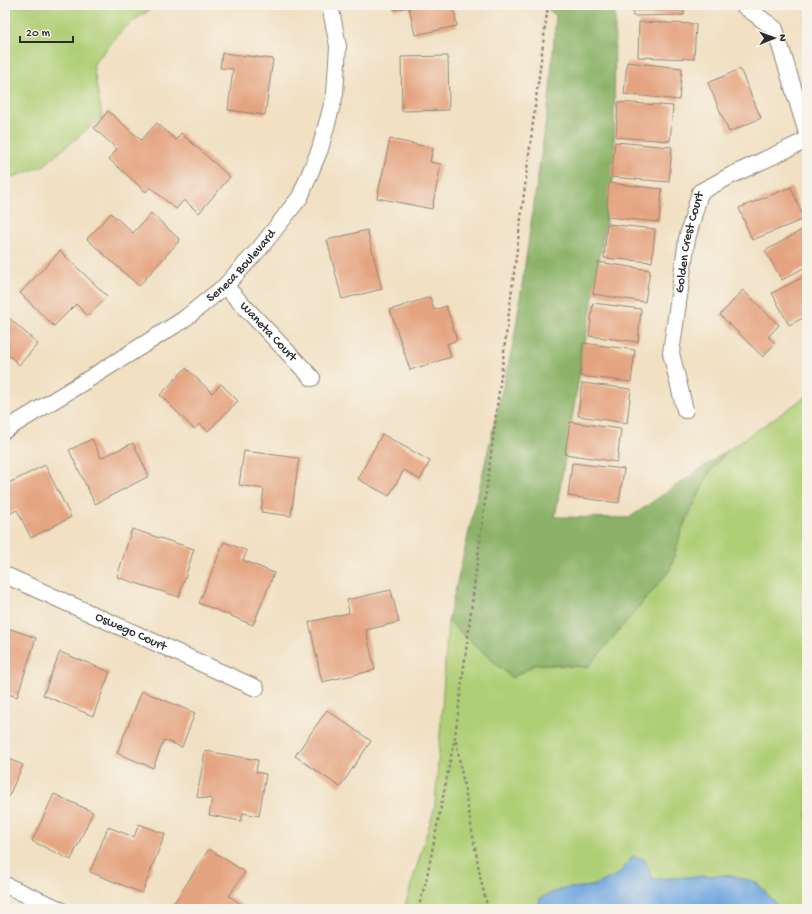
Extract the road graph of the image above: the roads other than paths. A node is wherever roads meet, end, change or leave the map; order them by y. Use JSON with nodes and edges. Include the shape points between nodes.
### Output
{"nodes":[{"id":1,"x":330,"y":5,"type":"edge"},
{"id":2,"x":743,"y":5,"type":"edge"},
{"id":3,"x":807,"y":133,"type":"edge"},
{"id":4,"x":807,"y":140,"type":"edge"},
{"id":5,"x":225,"y":286,"type":"junction"},
{"id":6,"x":312,"y":378,"type":"dead end"},
{"id":7,"x":685,"y":410,"type":"dead end"},
{"id":8,"x":5,"y":430,"type":"edge"},
{"id":9,"x":5,"y":575,"type":"edge"},
{"id":10,"x":256,"y":688,"type":"dead end"},
{"id":11,"x":5,"y":885,"type":"edge"},
{"id":12,"x":58,"y":909,"type":"edge"}],
"edges":[{"from":1,"to":5,"type":"street","name":"Seneca Boulevard","via":[[338,46],[336,87],[320,149],[300,197],[260,248]]},
{"from":2,"to":3,"type":"street","via":[[774,30]]},
{"from":4,"to":7,"type":"street","name":"Golden Crest Court","via":[[700,192],[687,238],[671,353]]},
{"from":5,"to":6,"type":"street","name":"Waneta Court"},
{"from":5,"to":8,"type":"street","name":"Seneca Boulevard","via":[[183,320]]},
{"from":9,"to":10,"type":"street","name":"Oswego Court"},
{"from":11,"to":12,"type":"street"}]}
